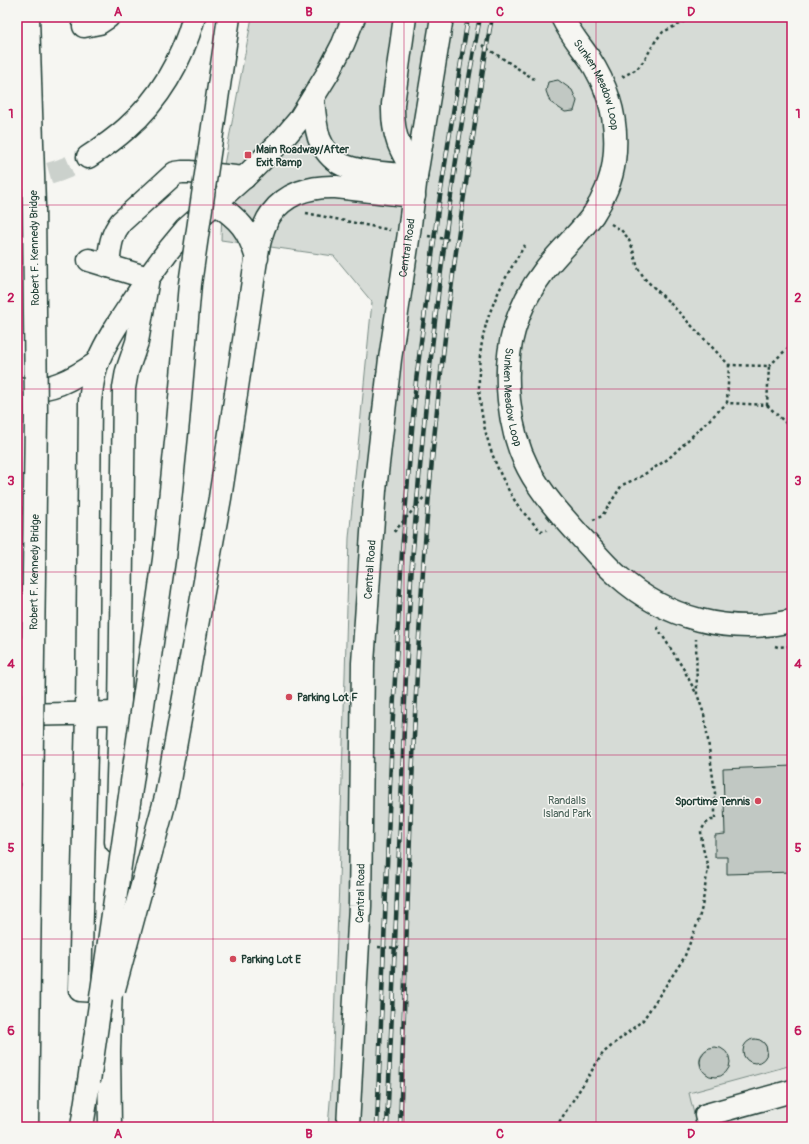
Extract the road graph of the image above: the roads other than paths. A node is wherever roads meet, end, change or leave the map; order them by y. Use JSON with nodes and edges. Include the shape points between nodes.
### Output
{"nodes":[{"id":1,"x":28,"y":17,"type":"edge"},
{"id":2,"x":108,"y":17,"type":"edge"},
{"id":3,"x":194,"y":17,"type":"edge"},
{"id":4,"x":228,"y":17,"type":"edge"},
{"id":5,"x":354,"y":17,"type":"edge"},
{"id":6,"x":405,"y":17,"type":"edge"},
{"id":7,"x":442,"y":17,"type":"edge"},
{"id":8,"x":562,"y":17,"type":"edge"},
{"id":9,"x":84,"y":26,"type":"dead end"},
{"id":10,"x":313,"y":98,"type":"junction"},
{"id":11,"x":88,"y":157,"type":"tunnel mouth"},
{"id":12,"x":244,"y":178,"type":"junction"},
{"id":13,"x":415,"y":186,"type":"junction"},
{"id":14,"x":215,"y":204,"type":"junction"},
{"id":15,"x":257,"y":258,"type":"junction"},
{"id":16,"x":148,"y":278,"type":"junction"},
{"id":17,"x":98,"y":362,"type":"junction"},
{"id":18,"x":17,"y":388,"type":"edge"},
{"id":19,"x":792,"y":622,"type":"edge"},
{"id":20,"x":120,"y":713,"type":"junction"},
{"id":21,"x":87,"y":714,"type":"junction"},
{"id":22,"x":17,"y":715,"type":"edge"},
{"id":23,"x":111,"y":992,"type":"junction"},
{"id":24,"x":89,"y":1081,"type":"junction"},
{"id":25,"x":792,"y":1091,"type":"edge"},
{"id":26,"x":27,"y":1127,"type":"edge"},
{"id":27,"x":82,"y":1127,"type":"edge"},
{"id":28,"x":110,"y":1127,"type":"edge"},
{"id":29,"x":348,"y":1127,"type":"edge"},
{"id":30,"x":709,"y":1127,"type":"edge"}],
"edges":[{"from":1,"to":26,"type":"main road","name":"Robert F. Kennedy Bridge","bridge":true,"via":[[34,206],[36,488]]},
{"from":2,"to":9,"type":"main road"},
{"from":3,"to":11,"type":"main road","via":[[176,65],[155,97],[128,128]]},
{"from":4,"to":24,"type":"main road","bridge":true,"via":[[190,284],[164,559]]},
{"from":5,"to":10,"type":"main road","via":[[343,44]]},
{"from":6,"to":13,"type":"main road","via":[[393,104],[394,127],[396,140]]},
{"from":7,"to":13,"type":"main road","name":"Central Road"},
{"from":8,"to":19,"type":"main road","name":"Sunken Meadow Loop","via":[[599,75],[611,102],[615,121],[614,163],[608,183],[593,214],[543,271],[518,316],[513,333],[508,396],[520,451],[528,469],[548,498],[616,575],[645,597],[685,616],[711,623],[754,626]]},
{"from":10,"to":12,"type":"main road","via":[[282,140]]},
{"from":10,"to":13,"type":"main road","via":[[319,139],[334,159],[353,169]]},
{"from":12,"to":14,"type":"main road"},
{"from":12,"to":16,"type":"main road","via":[[190,172],[175,173],[120,222],[98,263]]},
{"from":13,"to":15,"type":"main road","via":[[323,186],[301,191],[286,199],[271,213],[263,230]]},
{"from":13,"to":29,"type":"main road","name":"Central Road","via":[[390,359],[375,490],[366,610],[360,906]]},
{"from":14,"to":15,"type":"main road","via":[[248,233]]},
{"from":14,"to":16,"type":"main road","via":[[186,229]]},
{"from":15,"to":24,"type":"main road","bridge":true,"via":[[220,498],[166,797]]},
{"from":16,"to":17,"type":"main road"},
{"from":16,"to":20,"type":"main road","via":[[137,342],[124,388]]},
{"from":17,"to":18,"type":"main road","via":[[58,385],[33,390]]},
{"from":17,"to":21,"type":"main road","via":[[92,380],[90,400]]},
{"from":20,"to":21,"type":"main road"},
{"from":20,"to":23,"type":"main road"},
{"from":21,"to":22,"type":"main road"},
{"from":21,"to":23,"type":"main road","via":[[80,990]]},
{"from":23,"to":28,"type":"main road"},
{"from":24,"to":27,"type":"main road"},
{"from":25,"to":30,"type":"main road","via":[[706,1115]]}]}
